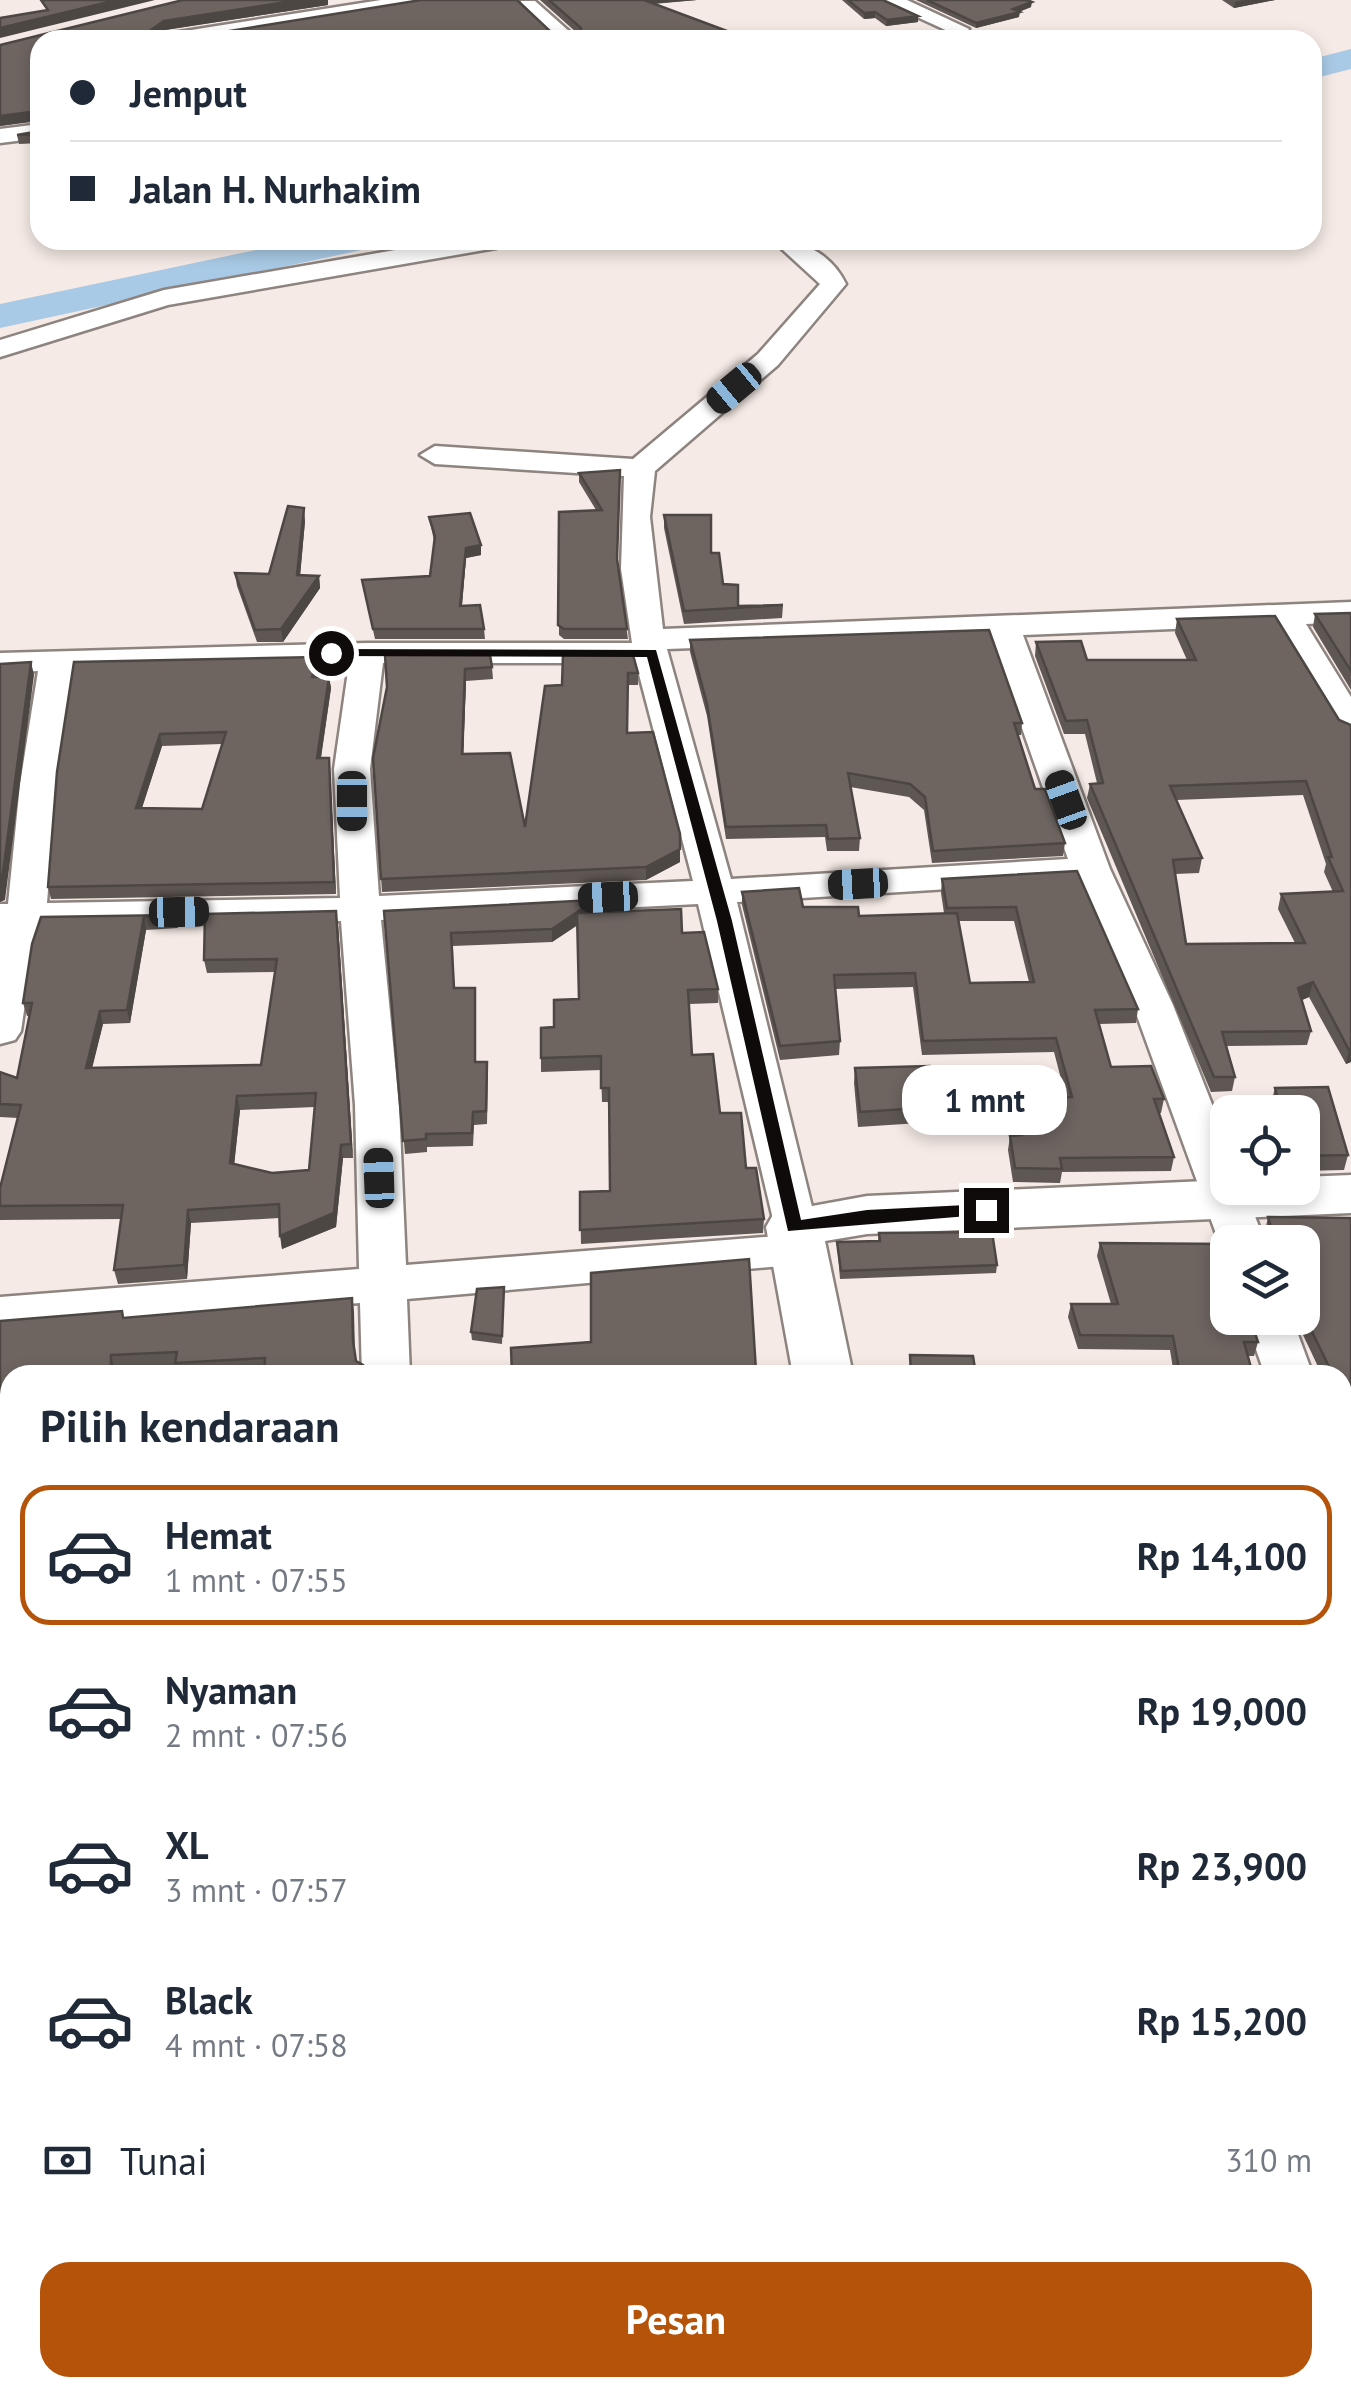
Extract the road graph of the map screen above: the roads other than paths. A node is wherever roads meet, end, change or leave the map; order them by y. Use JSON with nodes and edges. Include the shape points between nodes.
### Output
{"nodes":[{"id":1,"x":420,"y":0,"type":"edge"},
{"id":2,"x":890,"y":0,"type":"edge"},
{"id":3,"x":526,"y":9,"type":"edge"},
{"id":4,"x":348,"y":12,"type":"edge"},
{"id":5,"x":241,"y":30,"type":"edge"},
{"id":6,"x":554,"y":30,"type":"edge"},
{"id":7,"x":959,"y":30,"type":"dead end"},
{"id":8,"x":30,"y":132,"type":"edge"},
{"id":9,"x":0,"y":136,"type":"edge"},
{"id":10,"x":439,"y":250,"type":"edge"},
{"id":11,"x":798,"y":250,"type":"edge"},
{"id":12,"x":0,"y":350,"type":"edge"},
{"id":13,"x":435,"y":455,"type":"dead end"},
{"id":14,"x":640,"y":468,"type":"junction"},
{"id":15,"x":1351,"y":612,"type":"edge"},
{"id":16,"x":1284,"y":615,"type":"junction"},
{"id":17,"x":1003,"y":627,"type":"junction"},
{"id":18,"x":650,"y":647,"type":"junction"},
{"id":19,"x":367,"y":652,"type":"junction"},
{"id":20,"x":58,"y":660,"type":"junction"},
{"id":21,"x":0,"y":663,"type":"edge"},
{"id":22,"x":1351,"y":726,"type":"edge"},
{"id":23,"x":1091,"y":869,"type":"junction"},
{"id":24,"x":714,"y":892,"type":"junction"},
{"id":25,"x":360,"y":909,"type":"junction"},
{"id":26,"x":13,"y":916,"type":"edge"},
{"id":27,"x":0,"y":1031,"type":"edge"},
{"id":28,"x":1351,"y":1194,"type":"edge"},
{"id":29,"x":1234,"y":1220,"type":"edge"},
{"id":30,"x":796,"y":1239,"type":"junction"},
{"id":31,"x":382,"y":1286,"type":"junction"},
{"id":32,"x":0,"y":1314,"type":"edge"},
{"id":33,"x":1275,"y":1335,"type":"edge"},
{"id":34,"x":386,"y":1365,"type":"edge"},
{"id":35,"x":821,"y":1365,"type":"edge"},
{"id":36,"x":1285,"y":1365,"type":"edge"}],
"edges":[{"from":1,"to":4,"type":"street"},
{"from":2,"to":7,"type":"street"},
{"from":3,"to":6,"type":"street"},
{"from":4,"to":5,"type":"street"},
{"from":8,"to":9,"type":"street"},
{"from":10,"to":12,"type":"street","via":[[164,298]]},
{"from":11,"to":14,"type":"street","via":[[833,284],[815,310]]},
{"from":13,"to":14,"type":"street"},
{"from":14,"to":18,"type":"street","via":[[636,550]]},
{"from":15,"to":16,"type":"street"},
{"from":16,"to":17,"type":"street"},
{"from":16,"to":22,"type":"street"},
{"from":17,"to":18,"type":"street"},
{"from":17,"to":23,"type":"street"},
{"from":18,"to":19,"type":"street"},
{"from":18,"to":24,"type":"street"},
{"from":19,"to":20,"type":"street"},
{"from":19,"to":25,"type":"street","via":[[352,768]]},
{"from":20,"to":21,"type":"street"},
{"from":20,"to":26,"type":"street"},
{"from":23,"to":24,"type":"street"},
{"from":23,"to":29,"type":"street","via":[[1153,1005]]},
{"from":24,"to":25,"type":"street"},
{"from":24,"to":30,"type":"street"},
{"from":25,"to":26,"type":"street"},
{"from":25,"to":31,"type":"street"},
{"from":26,"to":27,"type":"street"},
{"from":28,"to":29,"type":"main road"},
{"from":29,"to":30,"type":"main road","via":[[867,1215]]},
{"from":30,"to":31,"type":"street"},
{"from":30,"to":35,"type":"main road"},
{"from":31,"to":32,"type":"street"},
{"from":31,"to":34,"type":"street"},
{"from":33,"to":36,"type":"street"}]}
